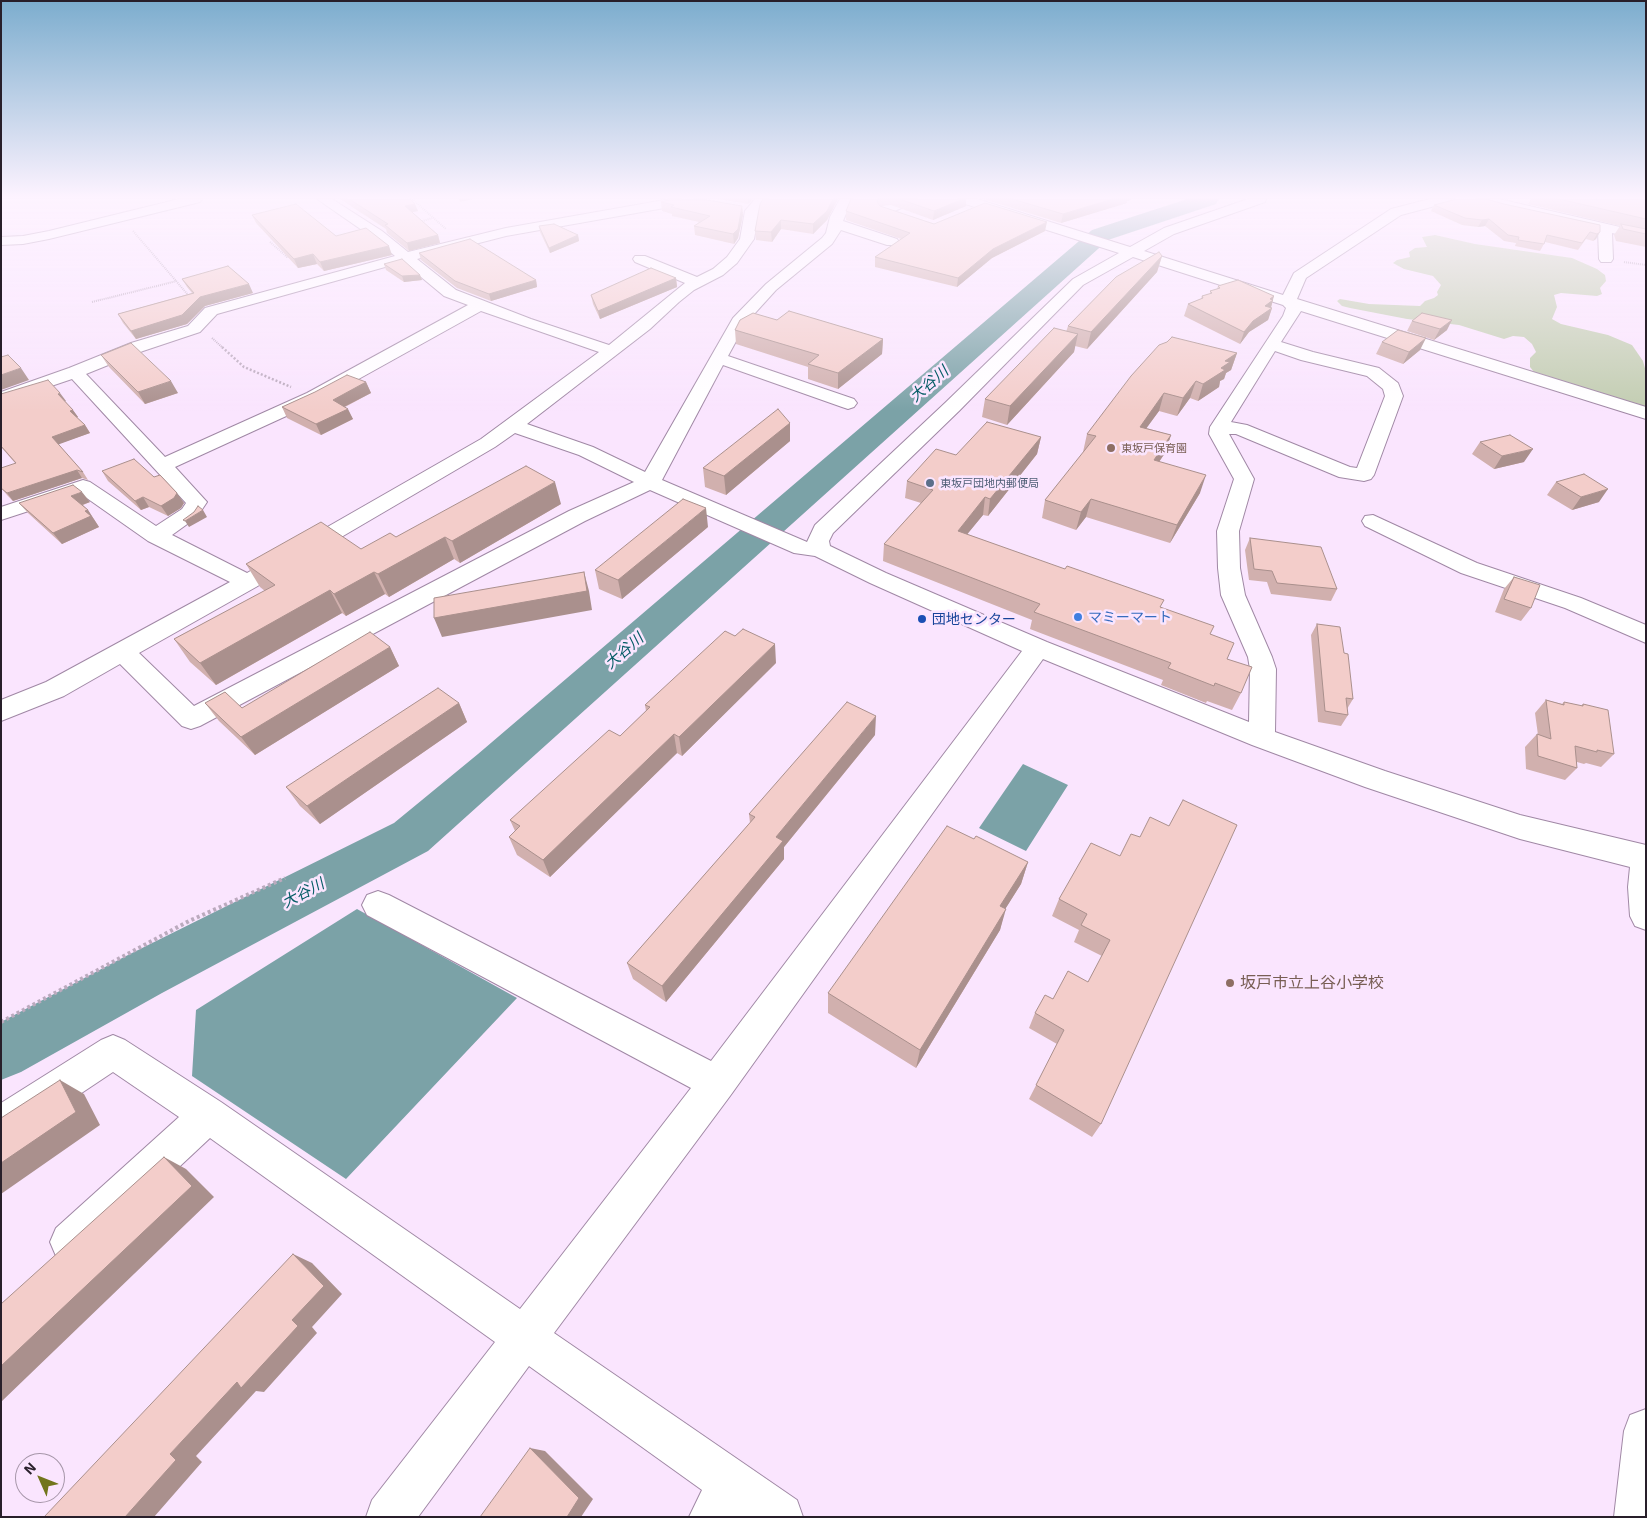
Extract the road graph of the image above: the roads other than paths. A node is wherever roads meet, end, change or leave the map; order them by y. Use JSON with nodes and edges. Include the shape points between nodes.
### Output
{"nodes":[{"id":1,"x":359,"y":270,"type":"edge"},
{"id":2,"x":422,"y":270,"type":"edge"},
{"id":3,"x":666,"y":270,"type":"edge"},
{"id":4,"x":720,"y":270,"type":"edge"},
{"id":5,"x":793,"y":270,"type":"edge"},
{"id":6,"x":1100,"y":270,"type":"edge"},
{"id":7,"x":1191,"y":270,"type":"edge"},
{"id":8,"x":1309,"y":270,"type":"edge"},
{"id":9,"x":698,"y":283,"type":"junction"},
{"id":10,"x":1288,"y":301,"type":"junction"},
{"id":11,"x":480,"y":305,"type":"junction"},
{"id":12,"x":1271,"y":344,"type":"junction"},
{"id":13,"x":611,"y":351,"type":"junction"},
{"id":14,"x":719,"y":358,"type":"junction"},
{"id":15,"x":75,"y":372,"type":"junction"},
{"id":16,"x":1,"y":398,"type":"edge"},
{"id":17,"x":848,"y":403,"type":"dead end"},
{"id":18,"x":1646,"y":413,"type":"edge"},
{"id":19,"x":513,"y":426,"type":"junction"},
{"id":20,"x":1219,"y":428,"type":"junction"},
{"id":21,"x":163,"y":465,"type":"junction"},
{"id":22,"x":650,"y":482,"type":"junction"},
{"id":23,"x":1,"y":514,"type":"edge"},
{"id":24,"x":1373,"y":521,"type":"dead end"},
{"id":25,"x":156,"y":536,"type":"junction"},
{"id":26,"x":1228,"y":539,"type":"junction"},
{"id":27,"x":822,"y":540,"type":"junction"},
{"id":28,"x":1250,"y":543,"type":"edge"},
{"id":29,"x":248,"y":582,"type":"junction"},
{"id":30,"x":1646,"y":635,"type":"edge"},
{"id":31,"x":1038,"y":648,"type":"junction"},
{"id":32,"x":122,"y":652,"type":"junction"},
{"id":33,"x":1,"y":711,"type":"edge"},
{"id":34,"x":1262,"y":738,"type":"junction"},
{"id":35,"x":1646,"y":858,"type":"edge"},
{"id":36,"x":378,"y":905,"type":"dead end"},
{"id":37,"x":1646,"y":916,"type":"edge"},
{"id":38,"x":717,"y":1083,"type":"junction"},
{"id":39,"x":208,"y":1115,"type":"junction"},
{"id":40,"x":1,"y":1125,"type":"edge"},
{"id":41,"x":44,"y":1266,"type":"edge"},
{"id":42,"x":526,"y":1338,"type":"junction"},
{"id":43,"x":1646,"y":1431,"type":"edge"},
{"id":44,"x":722,"y":1500,"type":"edge"},
{"id":45,"x":389,"y":1517,"type":"edge"},
{"id":46,"x":780,"y":1517,"type":"edge"},
{"id":47,"x":1637,"y":1517,"type":"edge"}],
"edges":[{"from":1,"to":15,"type":"street","via":[[210,311],[198,327]]},
{"from":2,"to":11,"type":"street","via":[[450,293]]},
{"from":3,"to":9,"type":"street"},
{"from":4,"to":9,"type":"street"},
{"from":5,"to":14,"type":"street","via":[[753,304]]},
{"from":6,"to":27,"type":"street","via":[[1078,282]]},
{"from":7,"to":10,"type":"street"},
{"from":8,"to":10,"type":"street","via":[[1300,276]]},
{"from":9,"to":13,"type":"street","via":[[673,299]]},
{"from":10,"to":12,"type":"street","via":[[1294,308],[1291,316]]},
{"from":10,"to":18,"type":"street"},
{"from":11,"to":13,"type":"street"},
{"from":11,"to":21,"type":"street","via":[[313,396]]},
{"from":12,"to":20,"type":"street"},
{"from":12,"to":20,"type":"street","via":[[1368,370],[1392,387],[1394,396],[1364,476],[1346,473],[1240,429]]},
{"from":13,"to":19,"type":"street"},
{"from":14,"to":17,"type":"street"},
{"from":14,"to":22,"type":"street"},
{"from":15,"to":16,"type":"street"},
{"from":15,"to":21,"type":"street"},
{"from":19,"to":22,"type":"street","via":[[586,451]]},
{"from":19,"to":29,"type":"street"},
{"from":20,"to":26,"type":"street","via":[[1219,434],[1244,479]]},
{"from":21,"to":25,"type":"street","via":[[197,502],[190,514]]},
{"from":22,"to":27,"type":"street","via":[[802,548]]},
{"from":22,"to":32,"type":"street","via":[[577,516],[191,719]]},
{"from":23,"to":25,"type":"street","via":[[83,486]]},
{"from":24,"to":30,"type":"street","via":[[1462,565],[1564,600]]},
{"from":25,"to":29,"type":"street"},
{"from":26,"to":28,"type":"street"},
{"from":26,"to":34,"type":"street","via":[[1233,595],[1263,669]]},
{"from":27,"to":31,"type":"street","via":[[878,578]]},
{"from":29,"to":32,"type":"street"},
{"from":31,"to":34,"type":"street"},
{"from":31,"to":38,"type":"street"},
{"from":32,"to":33,"type":"street","via":[[55,689]]},
{"from":34,"to":35,"type":"street","via":[[1520,827]]},
{"from":35,"to":37,"type":"street","via":[[1643,887]]},
{"from":36,"to":38,"type":"street"},
{"from":38,"to":42,"type":"street"},
{"from":39,"to":40,"type":"street","via":[[113,1052]]},
{"from":39,"to":41,"type":"street"},
{"from":39,"to":42,"type":"street"},
{"from":42,"to":44,"type":"street"},
{"from":42,"to":45,"type":"street"},
{"from":43,"to":47,"type":"street"},
{"from":44,"to":46,"type":"street"}]}
